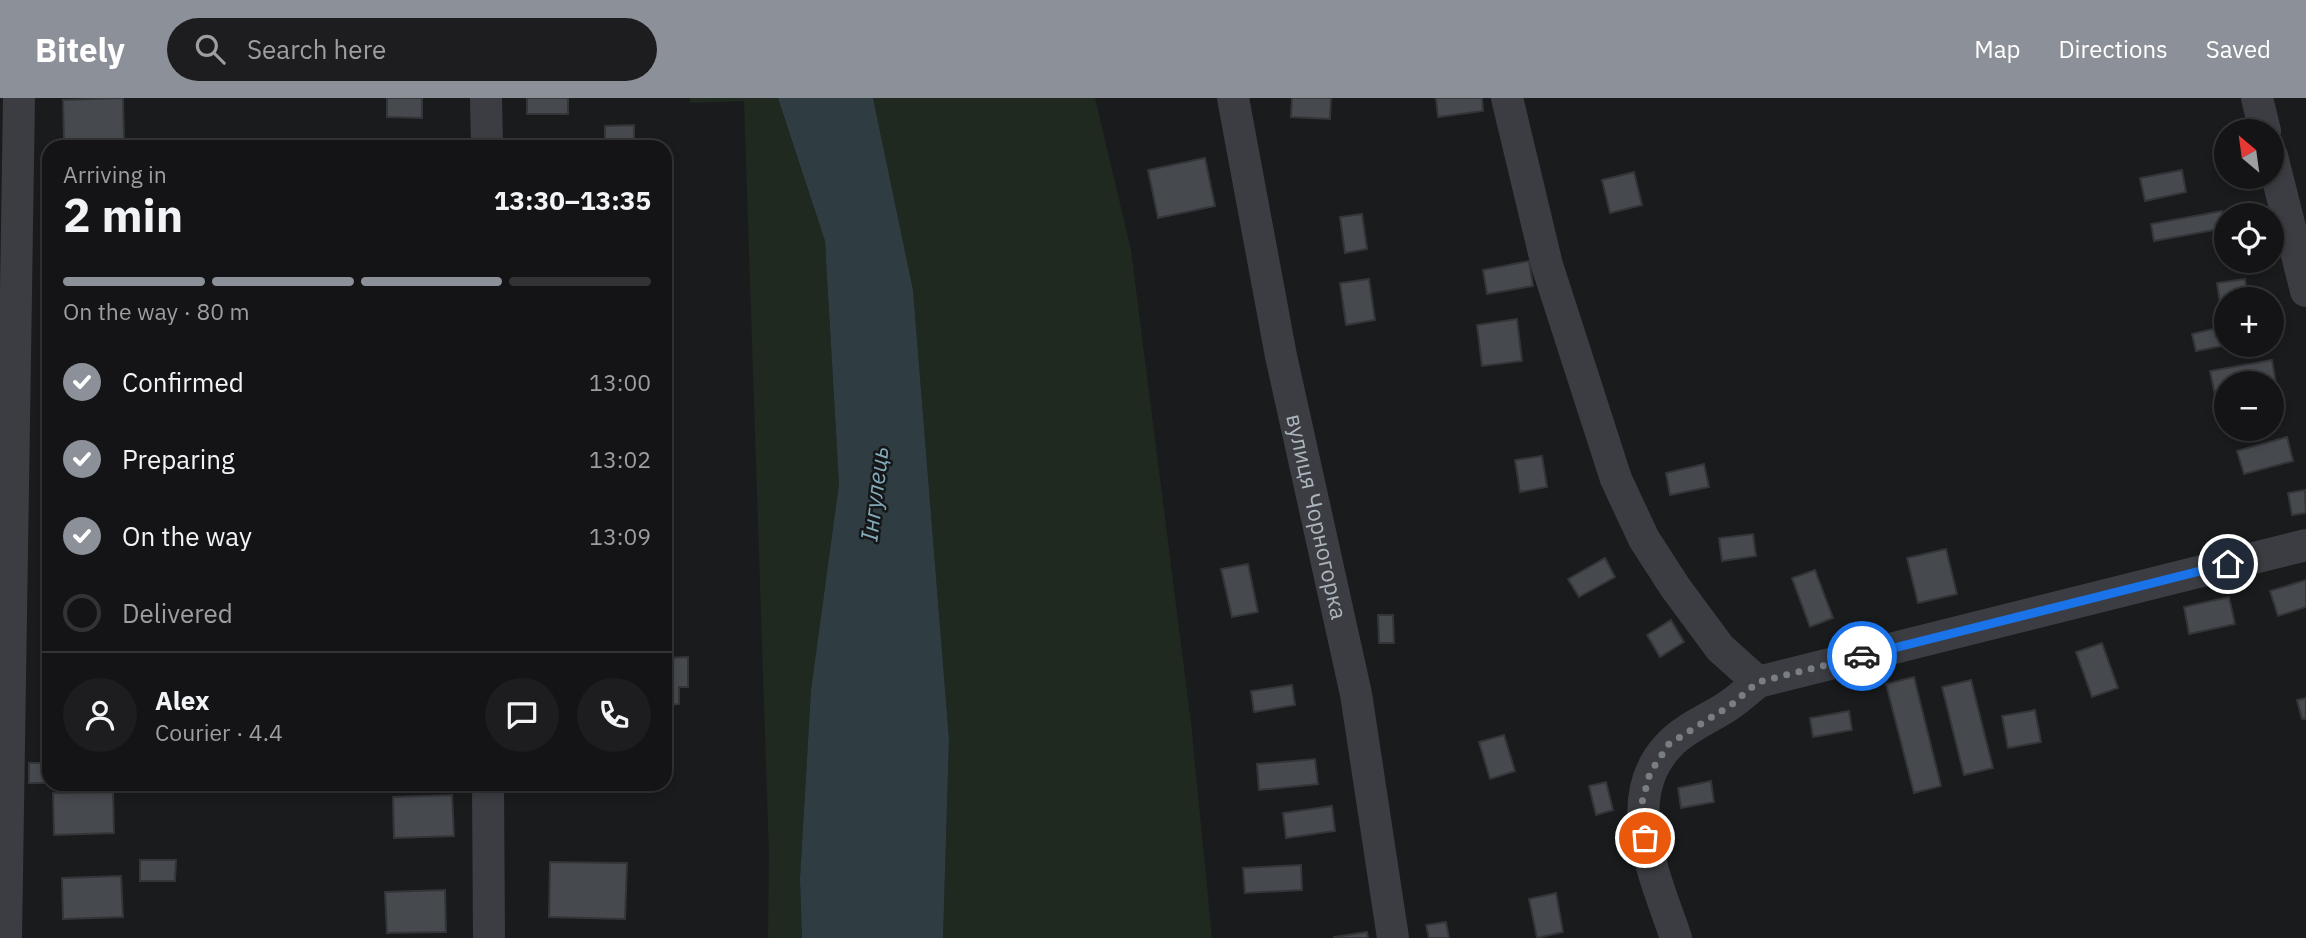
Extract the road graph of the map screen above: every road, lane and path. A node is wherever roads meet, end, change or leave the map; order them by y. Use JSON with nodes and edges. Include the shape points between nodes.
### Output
{"nodes":[{"id":1,"x":19,"y":98,"type":"edge"},
{"id":2,"x":486,"y":98,"type":"edge"},
{"id":3,"x":1233,"y":98,"type":"edge"},
{"id":4,"x":1507,"y":98,"type":"edge"},
{"id":5,"x":2257,"y":98,"type":"edge"},
{"id":6,"x":2262,"y":119,"type":"edge"},
{"id":7,"x":486,"y":140,"type":"edge"},
{"id":8,"x":2280,"y":189,"type":"edge"},
{"id":9,"x":2306,"y":291,"type":"edge"},
{"id":10,"x":2306,"y":545,"type":"edge"},
{"id":11,"x":1758,"y":682,"type":"junction"},
{"id":12,"x":488,"y":791,"type":"edge"},
{"id":13,"x":6,"y":938,"type":"edge"},
{"id":14,"x":489,"y":938,"type":"edge"},
{"id":15,"x":1393,"y":938,"type":"edge"},
{"id":16,"x":1676,"y":938,"type":"edge"}],
"edges":[{"from":1,"to":13,"type":"street"},
{"from":2,"to":7,"type":"street"},
{"from":3,"to":15,"type":"street","name":"вулиця Чорногорка","via":[[1281,356],[1356,694]]},
{"from":4,"to":11,"type":"street","via":[[1547,265],[1616,479],[1644,539],[1675,587],[1720,648]]},
{"from":5,"to":6,"type":"street"},
{"from":8,"to":9,"type":"street"},
{"from":10,"to":11,"type":"street"},
{"from":11,"to":16,"type":"street","via":[[1669,744],[1650,773],[1641,806],[1645,838]]},
{"from":12,"to":14,"type":"street"}]}
